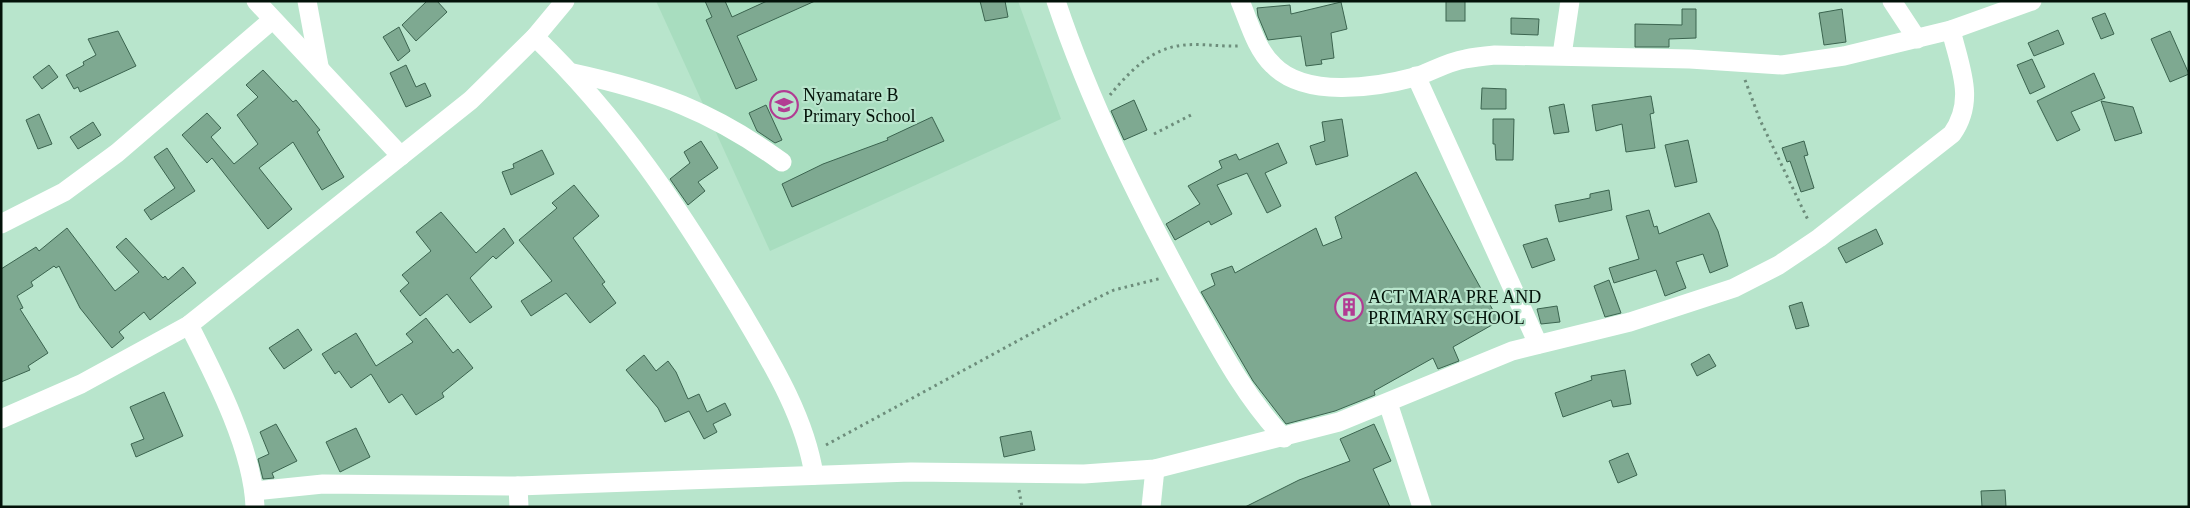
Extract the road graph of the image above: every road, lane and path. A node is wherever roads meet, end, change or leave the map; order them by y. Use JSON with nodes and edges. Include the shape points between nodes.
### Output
{"nodes":[{"id":1,"x":256,"y":1,"type":"edge"},
{"id":2,"x":306,"y":1,"type":"edge"},
{"id":3,"x":564,"y":1,"type":"edge"},
{"id":4,"x":1056,"y":1,"type":"edge"},
{"id":5,"x":1240,"y":1,"type":"edge"},
{"id":6,"x":1570,"y":1,"type":"edge"},
{"id":7,"x":1892,"y":1,"type":"edge"},
{"id":8,"x":2032,"y":1,"type":"edge"},
{"id":9,"x":272,"y":20,"type":"junction"},
{"id":10,"x":1951,"y":30,"type":"junction"},
{"id":11,"x":536,"y":37,"type":"junction"},
{"id":12,"x":1917,"y":39,"type":"junction"},
{"id":13,"x":1259,"y":45,"type":"junction"},
{"id":14,"x":1562,"y":55,"type":"junction"},
{"id":15,"x":1738,"y":61,"type":"junction"},
{"id":16,"x":319,"y":66,"type":"junction"},
{"id":17,"x":573,"y":73,"type":"junction"},
{"id":18,"x":1416,"y":76,"type":"junction"},
{"id":19,"x":1191,"y":115,"type":"dead end"},
{"id":20,"x":1102,"y":120,"type":"junction"},
{"id":21,"x":1154,"y":134,"type":"dead end"},
{"id":22,"x":401,"y":156,"type":"junction"},
{"id":23,"x":782,"y":162,"type":"dead end"},
{"id":24,"x":1,"y":224,"type":"edge"},
{"id":25,"x":1819,"y":238,"type":"junction"},
{"id":26,"x":1180,"y":275,"type":"junction"},
{"id":27,"x":189,"y":325,"type":"junction"},
{"id":28,"x":1538,"y":344,"type":"junction"},
{"id":29,"x":1388,"y":402,"type":"junction"},
{"id":30,"x":1,"y":419,"type":"edge"},
{"id":31,"x":1284,"y":438,"type":"junction"},
{"id":32,"x":810,"y":453,"type":"junction"},
{"id":33,"x":1155,"y":469,"type":"junction"},
{"id":34,"x":814,"y":475,"type":"junction"},
{"id":35,"x":518,"y":486,"type":"junction"},
{"id":36,"x":254,"y":499,"type":"edge"},
{"id":37,"x":519,"y":507,"type":"edge"},
{"id":38,"x":1152,"y":507,"type":"edge"},
{"id":39,"x":1422,"y":507,"type":"edge"}],
"edges":[{"from":1,"to":9,"type":"street"},
{"from":2,"to":16,"type":"street"},
{"from":3,"to":11,"type":"street"},
{"from":4,"to":20,"type":"street","via":[[1070,45]]},
{"from":5,"to":13,"type":"street"},
{"from":6,"to":14,"type":"street"},
{"from":7,"to":12,"type":"street"},
{"from":8,"to":10,"type":"street"},
{"from":9,"to":16,"type":"street"},
{"from":9,"to":24,"type":"street","via":[[116,153],[64,192]]},
{"from":10,"to":12,"type":"street"},
{"from":10,"to":25,"type":"street","via":[[1966,96],[1962,120],[1945,140]]},
{"from":11,"to":17,"type":"street"},
{"from":11,"to":22,"type":"street","via":[[471,100]]},
{"from":12,"to":15,"type":"street","via":[[1782,66]]},
{"from":13,"to":18,"type":"street","via":[[1272,65],[1311,86],[1384,84]]},
{"from":13,"to":20,"type":"path","via":[[1169,48],[1140,64],[1119,84],[1107,99]]},
{"from":14,"to":15,"type":"street"},
{"from":14,"to":18,"type":"street","via":[[1495,55],[1463,59]]},
{"from":15,"to":25,"type":"path","via":[[1764,128],[1799,204]]},
{"from":16,"to":22,"type":"street"},
{"from":17,"to":23,"type":"street","via":[[624,84],[674,100],[711,117]]},
{"from":17,"to":32,"type":"street","via":[[625,134],[713,265],[782,383]]},
{"from":18,"to":28,"type":"street"},
{"from":19,"to":21,"type":"path"},
{"from":20,"to":26,"type":"street"},
{"from":22,"to":27,"type":"street"},
{"from":25,"to":28,"type":"street","via":[[1780,265],[1734,288],[1630,322]]},
{"from":26,"to":31,"type":"street","via":[[1236,376],[1264,417]]},
{"from":26,"to":32,"type":"path","via":[[1114,290]]},
{"from":27,"to":30,"type":"street","via":[[81,384]]},
{"from":27,"to":36,"type":"street","via":[[231,412]]},
{"from":28,"to":29,"type":"street"},
{"from":29,"to":31,"type":"street","via":[[1339,422]]},
{"from":29,"to":39,"type":"street"},
{"from":31,"to":33,"type":"street"},
{"from":32,"to":34,"type":"street"},
{"from":33,"to":34,"type":"street","via":[[1084,474],[910,472]]},
{"from":33,"to":38,"type":"street"},
{"from":34,"to":35,"type":"street"},
{"from":35,"to":36,"type":"street","via":[[323,484]]},
{"from":35,"to":37,"type":"street"}]}
